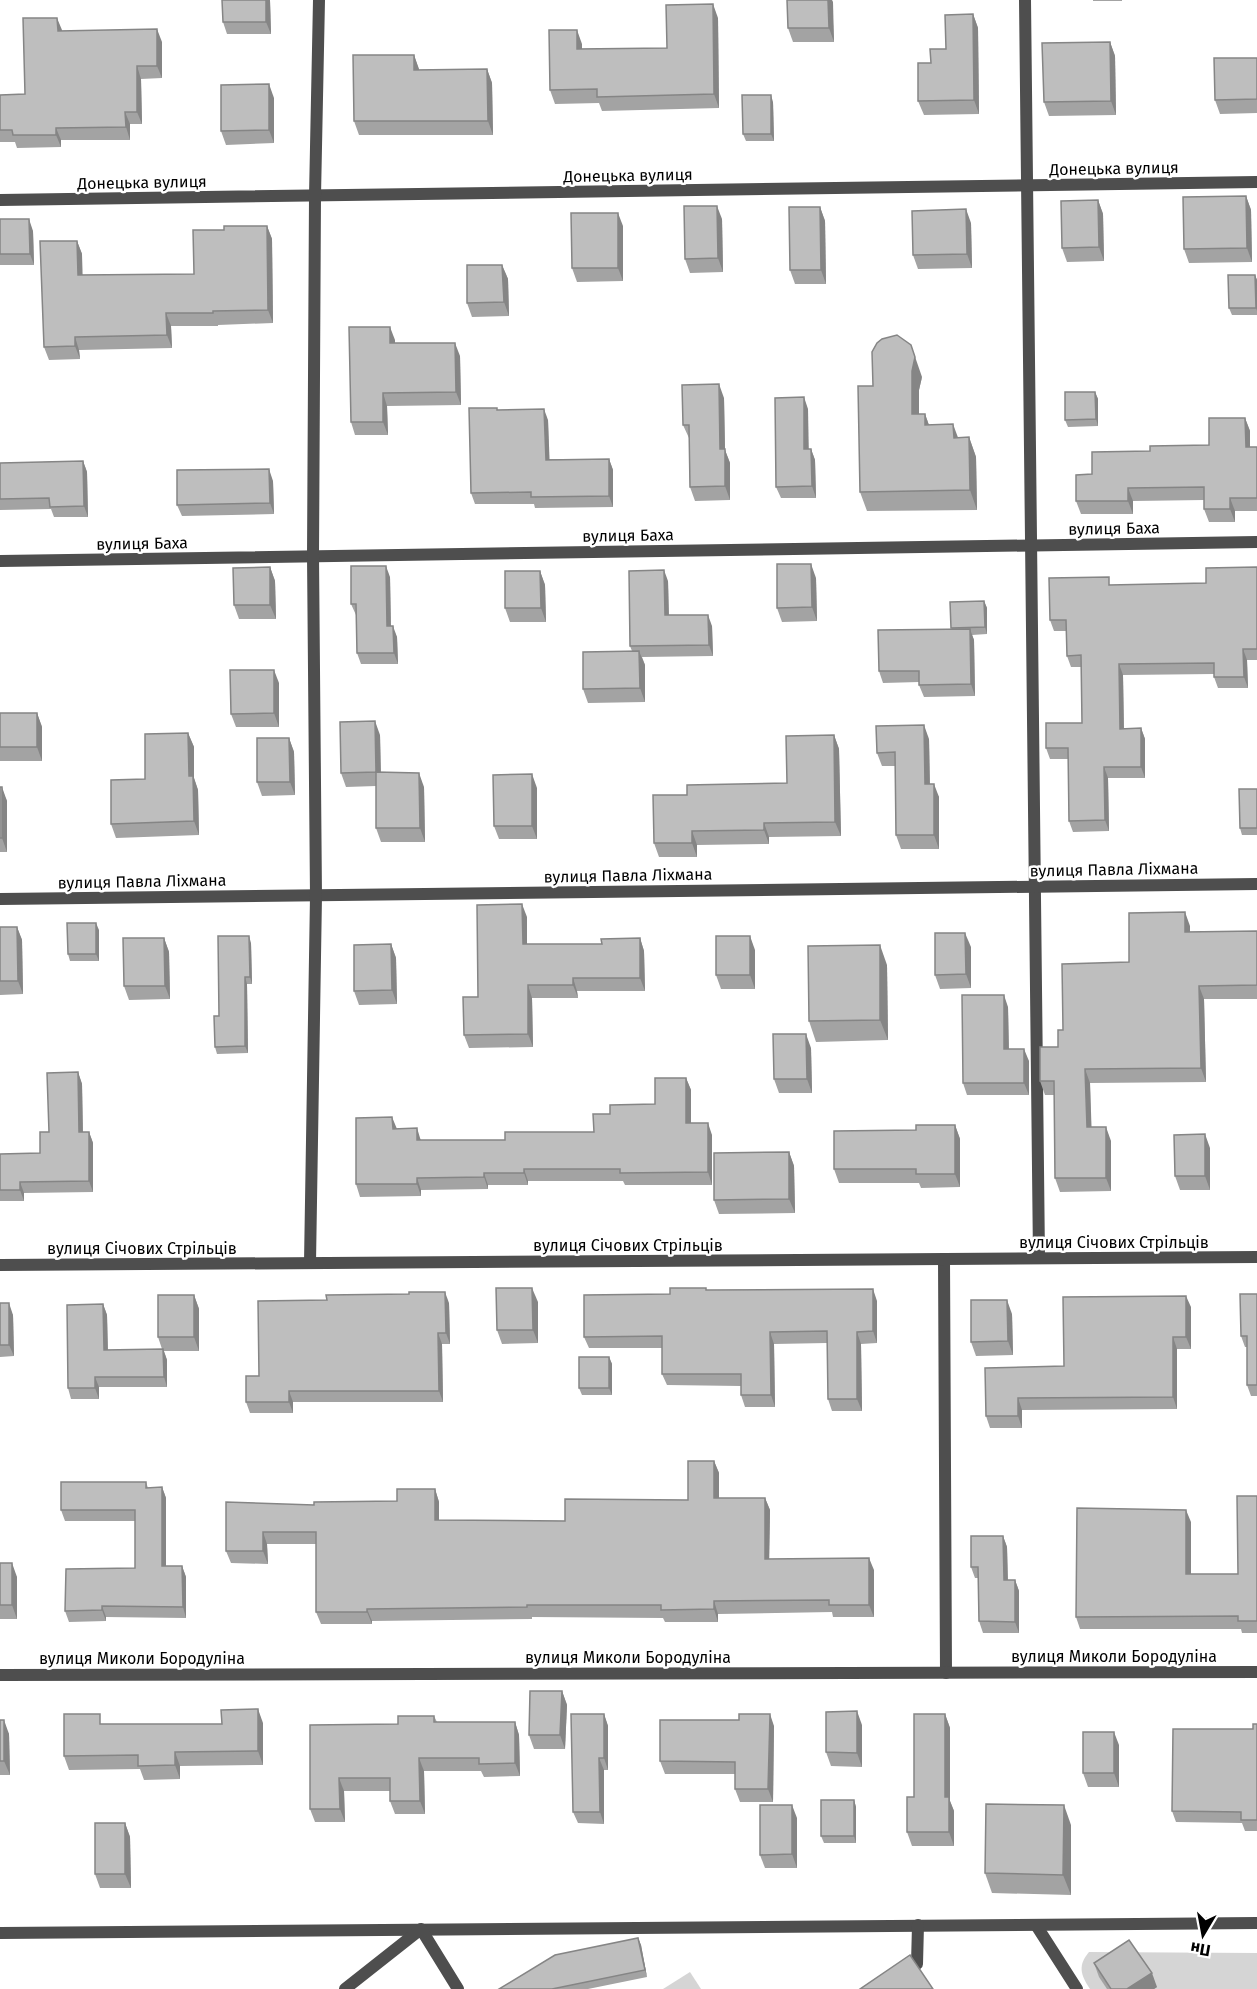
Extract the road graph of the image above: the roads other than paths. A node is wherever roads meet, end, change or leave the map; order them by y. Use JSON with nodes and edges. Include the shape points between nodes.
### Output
{"nodes":[{"id":1,"x":319,"y":0,"type":"edge"},
{"id":2,"x":1025,"y":0,"type":"edge"},
{"id":3,"x":1257,"y":182,"type":"edge"},
{"id":4,"x":1027,"y":186,"type":"junction"},
{"id":5,"x":315,"y":196,"type":"junction"},
{"id":6,"x":0,"y":200,"type":"edge"},
{"id":7,"x":1257,"y":542,"type":"edge"},
{"id":8,"x":1031,"y":546,"type":"junction"},
{"id":9,"x":313,"y":556,"type":"junction"},
{"id":10,"x":0,"y":561,"type":"edge"},
{"id":11,"x":1257,"y":884,"type":"edge"},
{"id":12,"x":1034,"y":887,"type":"junction"},
{"id":13,"x":316,"y":896,"type":"junction"},
{"id":14,"x":0,"y":899,"type":"edge"},
{"id":15,"x":1257,"y":1257,"type":"edge"},
{"id":16,"x":1038,"y":1258,"type":"junction"},
{"id":17,"x":944,"y":1259,"type":"junction"},
{"id":18,"x":310,"y":1263,"type":"junction"},
{"id":19,"x":0,"y":1265,"type":"edge"},
{"id":20,"x":946,"y":1672,"type":"junction"},
{"id":21,"x":1257,"y":1672,"type":"edge"},
{"id":22,"x":0,"y":1675,"type":"edge"},
{"id":23,"x":1257,"y":1923,"type":"edge"},
{"id":24,"x":1036,"y":1924,"type":"junction"},
{"id":25,"x":918,"y":1925,"type":"junction"},
{"id":26,"x":421,"y":1929,"type":"junction"},
{"id":27,"x":0,"y":1933,"type":"edge"},
{"id":28,"x":345,"y":1989,"type":"edge"},
{"id":29,"x":458,"y":1989,"type":"edge"},
{"id":30,"x":877,"y":1989,"type":"edge"},
{"id":31,"x":1077,"y":1989,"type":"edge"}],
"edges":[{"from":1,"to":5,"type":"street"},
{"from":2,"to":4,"type":"street"},
{"from":3,"to":4,"type":"street","name":"Донецька вулиця"},
{"from":4,"to":5,"type":"street","name":"Донецька вулиця"},
{"from":4,"to":8,"type":"street"},
{"from":5,"to":6,"type":"street","name":"Донецька вулиця"},
{"from":5,"to":9,"type":"street"},
{"from":7,"to":8,"type":"street","name":"вулиця Баха"},
{"from":8,"to":9,"type":"street","name":"вулиця Баха"},
{"from":8,"to":12,"type":"street"},
{"from":9,"to":10,"type":"street","name":"вулиця Баха"},
{"from":9,"to":13,"type":"street"},
{"from":11,"to":12,"type":"street","name":"вулиця Павла Ліхмана"},
{"from":12,"to":13,"type":"street","name":"вулиця Павла Ліхмана"},
{"from":12,"to":16,"type":"street"},
{"from":13,"to":14,"type":"street","name":"вулиця Павла Ліхмана"},
{"from":13,"to":18,"type":"street"},
{"from":15,"to":16,"type":"street","name":"вулиця Січових Стрільців"},
{"from":16,"to":17,"type":"street","name":"вулиця Січових Стрільців"},
{"from":17,"to":18,"type":"street","name":"вулиця Січових Стрільців"},
{"from":17,"to":20,"type":"street"},
{"from":18,"to":19,"type":"street","name":"вулиця Січових Стрільців"},
{"from":20,"to":21,"type":"street","name":"вулиця Миколи Бородуліна"},
{"from":20,"to":22,"type":"street","name":"вулиця Миколи Бородуліна"},
{"from":23,"to":24,"type":"street"},
{"from":24,"to":25,"type":"street"},
{"from":24,"to":31,"type":"street"},
{"from":25,"to":26,"type":"street"},
{"from":25,"to":30,"type":"street","via":[[917,1964]]},
{"from":26,"to":27,"type":"street"},
{"from":26,"to":28,"type":"street"},
{"from":26,"to":29,"type":"street"}]}
